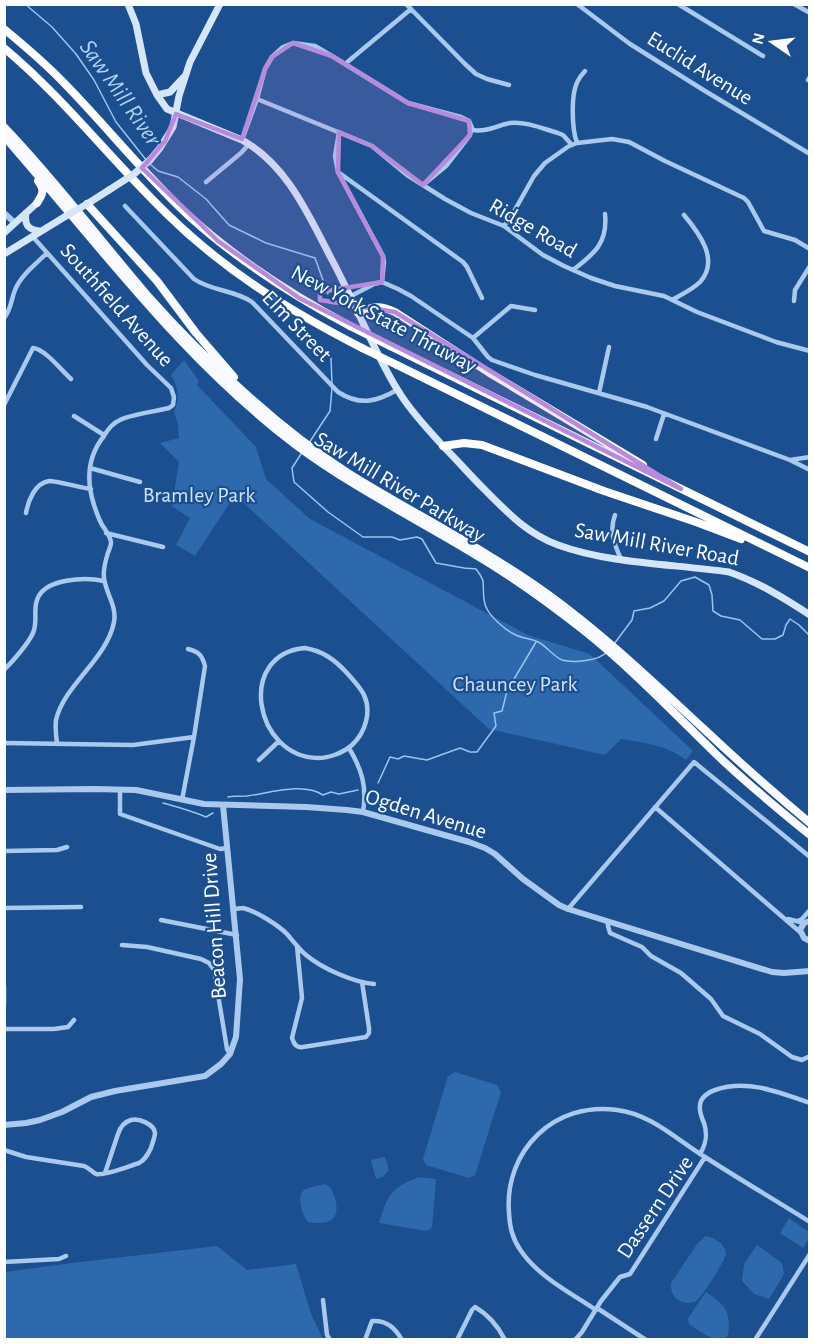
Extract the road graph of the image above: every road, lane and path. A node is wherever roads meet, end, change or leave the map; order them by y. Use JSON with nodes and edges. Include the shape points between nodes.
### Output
{"nodes":[{"id":1,"x":128,"y":4,"type":"edge"},
{"id":2,"x":220,"y":4,"type":"edge"},
{"id":3,"x":406,"y":4,"type":"edge"},
{"id":4,"x":577,"y":4,"type":"edge"},
{"id":5,"x":678,"y":4,"type":"edge"},
{"id":6,"x":795,"y":4,"type":"edge"},
{"id":7,"x":411,"y":9,"type":"junction"},
{"id":8,"x":810,"y":13,"type":"edge"},
{"id":9,"x":4,"y":29,"type":"edge"},
{"id":10,"x":4,"y":48,"type":"edge"},
{"id":11,"x":763,"y":56,"type":"dead end"},
{"id":12,"x":345,"y":64,"type":"junction"},
{"id":13,"x":585,"y":71,"type":"dead end"},
{"id":14,"x":185,"y":75,"type":"junction"},
{"id":15,"x":509,"y":84,"type":"dead end"},
{"id":16,"x":157,"y":95,"type":"junction"},
{"id":17,"x":257,"y":99,"type":"junction"},
{"id":18,"x":176,"y":114,"type":"junction"},
{"id":19,"x":4,"y":127,"type":"edge"},
{"id":20,"x":471,"y":130,"type":"junction"},
{"id":21,"x":339,"y":132,"type":"junction"},
{"id":22,"x":4,"y":136,"type":"edge"},
{"id":23,"x":246,"y":142,"type":"junction"},
{"id":24,"x":575,"y":144,"type":"junction"},
{"id":25,"x":17,"y":150,"type":"junction"},
{"id":26,"x":810,"y":154,"type":"edge"},
{"id":27,"x":338,"y":172,"type":"junction"},
{"id":28,"x":206,"y":182,"type":"dead end"},
{"id":29,"x":423,"y":185,"type":"junction"},
{"id":30,"x":37,"y":203,"type":"junction"},
{"id":31,"x":89,"y":206,"type":"junction"},
{"id":32,"x":125,"y":206,"type":"dead end"},
{"id":33,"x":67,"y":212,"type":"junction"},
{"id":34,"x":4,"y":213,"type":"edge"},
{"id":35,"x":26,"y":213,"type":"junction"},
{"id":36,"x":605,"y":214,"type":"dead end"},
{"id":37,"x":684,"y":215,"type":"dead end"},
{"id":38,"x":15,"y":224,"type":"junction"},
{"id":39,"x":504,"y":226,"type":"junction"},
{"id":40,"x":41,"y":231,"type":"junction"},
{"id":41,"x":4,"y":233,"type":"edge"},
{"id":42,"x":33,"y":237,"type":"junction"},
{"id":43,"x":810,"y":249,"type":"edge"},
{"id":44,"x":5,"y":252,"type":"edge"},
{"id":45,"x":47,"y":254,"type":"junction"},
{"id":46,"x":143,"y":266,"type":"junction"},
{"id":47,"x":810,"y":266,"type":"edge"},
{"id":48,"x":573,"y":270,"type":"junction"},
{"id":49,"x":135,"y":280,"type":"junction"},
{"id":50,"x":382,"y":282,"type":"junction"},
{"id":51,"x":351,"y":296,"type":"junction"},
{"id":52,"x":482,"y":298,"type":"dead end"},
{"id":53,"x":672,"y":300,"type":"junction"},
{"id":54,"x":794,"y":301,"type":"dead end"},
{"id":55,"x":535,"y":310,"type":"dead end"},
{"id":56,"x":358,"y":313,"type":"junction"},
{"id":57,"x":4,"y":318,"type":"edge"},
{"id":58,"x":473,"y":338,"type":"junction"},
{"id":59,"x":609,"y":347,"type":"dead end"},
{"id":60,"x":810,"y":351,"type":"edge"},
{"id":61,"x":70,"y":379,"type":"dead end"},
{"id":62,"x":397,"y":390,"type":"junction"},
{"id":63,"x":599,"y":393,"type":"junction"},
{"id":64,"x":4,"y":405,"type":"edge"},
{"id":65,"x":261,"y":407,"type":"junction"},
{"id":66,"x":664,"y":414,"type":"junction"},
{"id":67,"x":74,"y":416,"type":"dead end"},
{"id":68,"x":104,"y":435,"type":"junction"},
{"id":69,"x":656,"y":439,"type":"dead end"},
{"id":70,"x":298,"y":442,"type":"junction"},
{"id":71,"x":443,"y":446,"type":"junction"},
{"id":72,"x":810,"y":457,"type":"edge"},
{"id":73,"x":790,"y":460,"type":"junction"},
{"id":74,"x":90,"y":468,"type":"junction"},
{"id":75,"x":810,"y":470,"type":"edge"},
{"id":76,"x":140,"y":482,"type":"dead end"},
{"id":77,"x":92,"y":489,"type":"junction"},
{"id":78,"x":681,"y":489,"type":"junction"},
{"id":79,"x":26,"y":513,"type":"dead end"},
{"id":80,"x":615,"y":515,"type":"dead end"},
{"id":81,"x":106,"y":532,"type":"junction"},
{"id":82,"x":163,"y":547,"type":"dead end"},
{"id":83,"x":810,"y":552,"type":"edge"},
{"id":84,"x":789,"y":558,"type":"junction"},
{"id":85,"x":621,"y":559,"type":"junction"},
{"id":86,"x":810,"y":568,"type":"edge"},
{"id":87,"x":104,"y":581,"type":"junction"},
{"id":88,"x":810,"y":615,"type":"edge"},
{"id":89,"x":188,"y":649,"type":"dead end"},
{"id":90,"x":616,"y":653,"type":"junction"},
{"id":91,"x":4,"y":670,"type":"edge"},
{"id":92,"x":194,"y":736,"type":"junction"},
{"id":93,"x":279,"y":741,"type":"junction"},
{"id":94,"x":4,"y":743,"type":"edge"},
{"id":95,"x":57,"y":743,"type":"junction"},
{"id":96,"x":349,"y":748,"type":"junction"},
{"id":97,"x":258,"y":760,"type":"dead end"},
{"id":98,"x":120,"y":789,"type":"junction"},
{"id":99,"x":4,"y":790,"type":"edge"},
{"id":100,"x":182,"y":800,"type":"junction"},
{"id":101,"x":223,"y":805,"type":"junction"},
{"id":102,"x":655,"y":807,"type":"junction"},
{"id":103,"x":363,"y":812,"type":"junction"},
{"id":104,"x":810,"y":823,"type":"edge"},
{"id":105,"x":810,"y":835,"type":"edge"},
{"id":106,"x":67,"y":847,"type":"dead end"},
{"id":107,"x":227,"y":848,"type":"junction"},
{"id":108,"x":4,"y":851,"type":"edge"},
{"id":109,"x":810,"y":857,"type":"edge"},
{"id":110,"x":81,"y":907,"type":"dead end"},
{"id":111,"x":4,"y":908,"type":"edge"},
{"id":112,"x":234,"y":909,"type":"junction"},
{"id":113,"x":568,"y":909,"type":"junction"},
{"id":114,"x":810,"y":910,"type":"edge"},
{"id":115,"x":785,"y":918,"type":"junction"},
{"id":116,"x":161,"y":920,"type":"dead end"},
{"id":117,"x":805,"y":921,"type":"edge"},
{"id":118,"x":608,"y":922,"type":"junction"},
{"id":119,"x":800,"y":933,"type":"junction"},
{"id":120,"x":237,"y":935,"type":"junction"},
{"id":121,"x":810,"y":941,"type":"edge"},
{"id":122,"x":122,"y":945,"type":"dead end"},
{"id":123,"x":297,"y":946,"type":"junction"},
{"id":124,"x":810,"y":971,"type":"edge"},
{"id":125,"x":362,"y":982,"type":"junction"},
{"id":126,"x":374,"y":984,"type":"dead end"},
{"id":127,"x":4,"y":987,"type":"edge"},
{"id":128,"x":4,"y":1004,"type":"edge"},
{"id":129,"x":74,"y":1020,"type":"dead end"},
{"id":130,"x":4,"y":1029,"type":"edge"},
{"id":131,"x":230,"y":1054,"type":"junction"},
{"id":132,"x":810,"y":1056,"type":"edge"},
{"id":133,"x":810,"y":1103,"type":"edge"},
{"id":134,"x":4,"y":1125,"type":"edge"},
{"id":135,"x":4,"y":1150,"type":"edge"},
{"id":136,"x":702,"y":1156,"type":"junction"},
{"id":137,"x":105,"y":1173,"type":"junction"},
{"id":138,"x":810,"y":1222,"type":"edge"},
{"id":139,"x":810,"y":1254,"type":"edge"},
{"id":140,"x":66,"y":1256,"type":"dead end"},
{"id":141,"x":4,"y":1262,"type":"edge"},
{"id":142,"x":323,"y":1300,"type":"dead end"},
{"id":143,"x":597,"y":1309,"type":"junction"},
{"id":144,"x":330,"y":1340,"type":"edge"},
{"id":145,"x":365,"y":1340,"type":"edge"},
{"id":146,"x":402,"y":1340,"type":"edge"},
{"id":147,"x":457,"y":1340,"type":"edge"},
{"id":148,"x":505,"y":1340,"type":"edge"},
{"id":149,"x":575,"y":1340,"type":"edge"},
{"id":150,"x":646,"y":1340,"type":"edge"},
{"id":151,"x":755,"y":1340,"type":"edge"}],
"edges":[{"from":1,"to":16,"type":"main road","name":"Saw Mill River Road","via":[[146,73]]},
{"from":2,"to":14,"type":"main road"},
{"from":3,"to":7,"type":"street"},
{"from":4,"to":26,"type":"street","name":"Euclid Avenue","via":[[630,44]]},
{"from":5,"to":11,"type":"street"},
{"from":6,"to":8,"type":"street"},
{"from":7,"to":12,"type":"street"},
{"from":7,"to":15,"type":"street","via":[[476,74]]},
{"from":9,"to":78,"type":"highway","name":"New York State Thruway","bridge":true,"via":[[66,85],[202,228],[266,277],[350,326]]},
{"from":10,"to":84,"type":"highway","name":"New York State Thruway","bridge":true,"via":[[53,92],[153,201],[211,254],[275,300],[362,348]]},
{"from":12,"to":17,"type":"street","via":[[315,46],[292,43],[272,57]]},
{"from":12,"to":20,"type":"street","via":[[408,103],[469,121]]},
{"from":13,"to":24,"type":"street","via":[[578,79],[574,95]]},
{"from":14,"to":16,"type":"main road","via":[[170,92]]},
{"from":14,"to":18,"type":"main road"},
{"from":16,"to":18,"type":"main road","name":"Saw Mill River Road"},
{"from":17,"to":21,"type":"street","name":"Ridge Road"},
{"from":17,"to":23,"type":"street"},
{"from":18,"to":23,"type":"main road","name":"Saw Mill River Road"},
{"from":18,"to":31,"type":"main road","bridge":true,"via":[[173,127],[150,160]]},
{"from":19,"to":49,"type":"highway","name":"Saw Mill River Parkway"},
{"from":20,"to":24,"type":"street","via":[[518,123],[558,133]]},
{"from":20,"to":29,"type":"street","via":[[446,166]]},
{"from":21,"to":27,"type":"street","via":[[335,156]]},
{"from":21,"to":29,"type":"street","name":"Ridge Road","via":[[372,146]]},
{"from":22,"to":25,"type":"highway","name":"Saw Mill River Parkway"},
{"from":23,"to":28,"type":"street","via":[[241,153]]},
{"from":23,"to":51,"type":"main road","name":"Saw Mill River Road","via":[[287,180]]},
{"from":24,"to":39,"type":"street","via":[[544,163]]},
{"from":24,"to":43,"type":"street","via":[[612,139],[629,142],[744,198],[764,231]]},
{"from":25,"to":30,"type":"highway","via":[[42,187]]},
{"from":25,"to":33,"type":"highway","name":"Saw Mill River Parkway"},
{"from":27,"to":50,"type":"street","via":[[383,256]]},
{"from":27,"to":52,"type":"street","via":[[463,262]]},
{"from":29,"to":39,"type":"street","name":"Ridge Road","via":[[471,213]]},
{"from":30,"to":33,"type":"highway","via":[[51,199]]},
{"from":30,"to":35,"type":"main road"},
{"from":31,"to":33,"type":"main road","bridge":true},
{"from":31,"to":46,"type":"highway"},
{"from":32,"to":62,"type":"street","name":"Elm Street","via":[[194,279],[255,304],[340,394],[371,401]]},
{"from":33,"to":40,"type":"main road"},
{"from":33,"to":70,"type":"highway","name":"Saw Mill River Parkway","via":[[180,340],[237,395]]},
{"from":34,"to":38,"type":"street"},
{"from":35,"to":38,"type":"main road"},
{"from":35,"to":40,"type":"main road","via":[[28,227]]},
{"from":36,"to":48,"type":"street","via":[[602,242],[592,256]]},
{"from":37,"to":53,"type":"street","via":[[706,247],[709,260],[698,284]]},
{"from":38,"to":41,"type":"main road"},
{"from":39,"to":48,"type":"street","name":"Ridge Road","via":[[543,255]]},
{"from":40,"to":42,"type":"main road"},
{"from":42,"to":44,"type":"main road"},
{"from":42,"to":45,"type":"street","name":"Southfield Avenue"},
{"from":45,"to":57,"type":"street","via":[[19,282]]},
{"from":45,"to":68,"type":"street","name":"Southfield Avenue","via":[[171,388],[174,398],[169,408],[122,418]]},
{"from":46,"to":49,"type":"highway","via":[[149,280]]},
{"from":46,"to":65,"type":"highway"},
{"from":47,"to":54,"type":"street","via":[[795,290]]},
{"from":48,"to":53,"type":"street","name":"Ridge Road"},
{"from":49,"to":65,"type":"highway","name":"Saw Mill River Parkway","via":[[188,339]]},
{"from":50,"to":51,"type":"street"},
{"from":50,"to":58,"type":"street","via":[[411,296]]},
{"from":51,"to":56,"type":"main road","name":"Saw Mill River Road"},
{"from":53,"to":60,"type":"street","name":"Ridge Road","via":[[776,342]]},
{"from":55,"to":58,"type":"street","via":[[511,306]]},
{"from":56,"to":62,"type":"main road","name":"Saw Mill River Road"},
{"from":56,"to":78,"type":"highway","via":[[377,306],[395,312]]},
{"from":58,"to":63,"type":"street","via":[[492,360]]},
{"from":59,"to":63,"type":"street"},
{"from":61,"to":64,"type":"street","via":[[34,347]]},
{"from":62,"to":71,"type":"main road","name":"Saw Mill River Road"},
{"from":63,"to":66,"type":"street"},
{"from":65,"to":70,"type":"highway","name":"Saw Mill River Parkway"},
{"from":66,"to":69,"type":"street"},
{"from":66,"to":73,"type":"street"},
{"from":67,"to":68,"type":"street"},
{"from":68,"to":74,"type":"street","via":[[91,457]]},
{"from":70,"to":90,"type":"highway","name":"Saw Mill River Parkway","via":[[503,564],[556,600]]},
{"from":71,"to":84,"type":"highway","via":[[470,443],[489,447]]},
{"from":71,"to":85,"type":"main road","name":"Saw Mill River Road","via":[[531,531],[572,549]]},
{"from":72,"to":73,"type":"street"},
{"from":73,"to":75,"type":"street"},
{"from":74,"to":76,"type":"street"},
{"from":74,"to":77,"type":"street"},
{"from":77,"to":79,"type":"street","via":[[49,481],[38,486]]},
{"from":77,"to":81,"type":"street"},
{"from":78,"to":83,"type":"highway","name":"New York State Thruway"},
{"from":80,"to":85,"type":"street","via":[[613,542]]},
{"from":81,"to":82,"type":"street"},
{"from":81,"to":87,"type":"street","via":[[111,544]]},
{"from":84,"to":86,"type":"highway","name":"New York State Thruway"},
{"from":85,"to":88,"type":"main road","name":"Saw Mill River Road","via":[[729,572],[745,577]]},
{"from":87,"to":91,"type":"street","via":[[70,580],[43,591],[37,598],[33,633]]},
{"from":87,"to":95,"type":"street","via":[[115,611],[114,623],[96,659],[59,711]]},
{"from":89,"to":92,"type":"street","via":[[203,656],[205,666]]},
{"from":90,"to":104,"type":"highway","name":"Saw Mill River Parkway"},
{"from":90,"to":105,"type":"highway","name":"Saw Mill River Parkway","via":[[730,767]]},
{"from":92,"to":95,"type":"street","via":[[133,745]]},
{"from":92,"to":100,"type":"street"},
{"from":93,"to":96,"type":"street","via":[[293,752],[315,758]]},
{"from":93,"to":96,"type":"street","via":[[262,712],[262,684],[276,658],[305,648],[320,651],[340,665],[365,698],[365,725]]},
{"from":93,"to":97,"type":"street"},
{"from":94,"to":95,"type":"street"},
{"from":96,"to":103,"type":"street","via":[[364,786]]},
{"from":98,"to":99,"type":"street","name":"Ogden Avenue"},
{"from":98,"to":100,"type":"street","name":"Ogden Avenue"},
{"from":98,"to":107,"type":"street","via":[[120,814],[220,849]]},
{"from":100,"to":101,"type":"street","name":"Ogden Avenue"},
{"from":101,"to":103,"type":"street","name":"Ogden Avenue"},
{"from":101,"to":107,"type":"street","name":"Beacon Hill Drive"},
{"from":102,"to":109,"type":"street","via":[[694,762]]},
{"from":102,"to":113,"type":"street"},
{"from":102,"to":115,"type":"street"},
{"from":103,"to":113,"type":"street","name":"Ogden Avenue","via":[[485,848]]},
{"from":106,"to":108,"type":"street"},
{"from":107,"to":112,"type":"street","name":"Beacon Hill Drive"},
{"from":110,"to":111,"type":"street"},
{"from":112,"to":120,"type":"street","name":"Beacon Hill Drive"},
{"from":112,"to":123,"type":"street","via":[[243,908],[262,916]]},
{"from":113,"to":118,"type":"street","name":"Ogden Avenue"},
{"from":114,"to":117,"type":"street","via":[[802,919]]},
{"from":115,"to":117,"type":"street"},
{"from":115,"to":119,"type":"street"},
{"from":116,"to":120,"type":"street"},
{"from":117,"to":119,"type":"street"},
{"from":118,"to":124,"type":"street","name":"Ogden Avenue","via":[[772,972]]},
{"from":118,"to":132,"type":"street","via":[[610,933],[642,947],[681,973],[711,999],[723,1016],[760,1034],[792,1057],[802,1060]]},
{"from":119,"to":121,"type":"street"},
{"from":120,"to":131,"type":"street","name":"Beacon Hill Drive","via":[[240,979],[236,1037]]},
{"from":122,"to":131,"type":"street","via":[[147,947],[209,963],[214,970]]},
{"from":123,"to":125,"type":"street","via":[[321,965]]},
{"from":123,"to":125,"type":"street","via":[[302,998],[292,1038],[297,1046],[366,1037],[369,1028]]},
{"from":125,"to":126,"type":"street"},
{"from":127,"to":128,"type":"street"},
{"from":129,"to":130,"type":"street","via":[[68,1027],[54,1029]]},
{"from":131,"to":134,"type":"street","via":[[205,1076],[90,1097],[40,1120]]},
{"from":133,"to":136,"type":"street","via":[[750,1085],[709,1092],[701,1099],[700,1107],[707,1135]]},
{"from":135,"to":137,"type":"street"},
{"from":136,"to":138,"type":"street","name":"Dassern Drive"},
{"from":136,"to":143,"type":"street","name":"Dassern Drive","via":[[630,1274],[620,1277]]},
{"from":136,"to":143,"type":"street","via":[[639,1116],[605,1109],[557,1120],[525,1148],[510,1187],[511,1231],[532,1264]]},
{"from":137,"to":137,"type":"street","via":[[144,1160],[155,1133],[152,1127],[137,1120],[124,1125]]},
{"from":139,"to":151,"type":"street"},
{"from":140,"to":141,"type":"street"},
{"from":142,"to":144,"type":"street"},
{"from":143,"to":149,"type":"street","name":"Dassern Drive"},
{"from":143,"to":150,"type":"street"},
{"from":145,"to":146,"type":"street","via":[[372,1321],[376,1320],[394,1328]]},
{"from":147,"to":148,"type":"street","via":[[475,1307],[495,1324]]}]}
